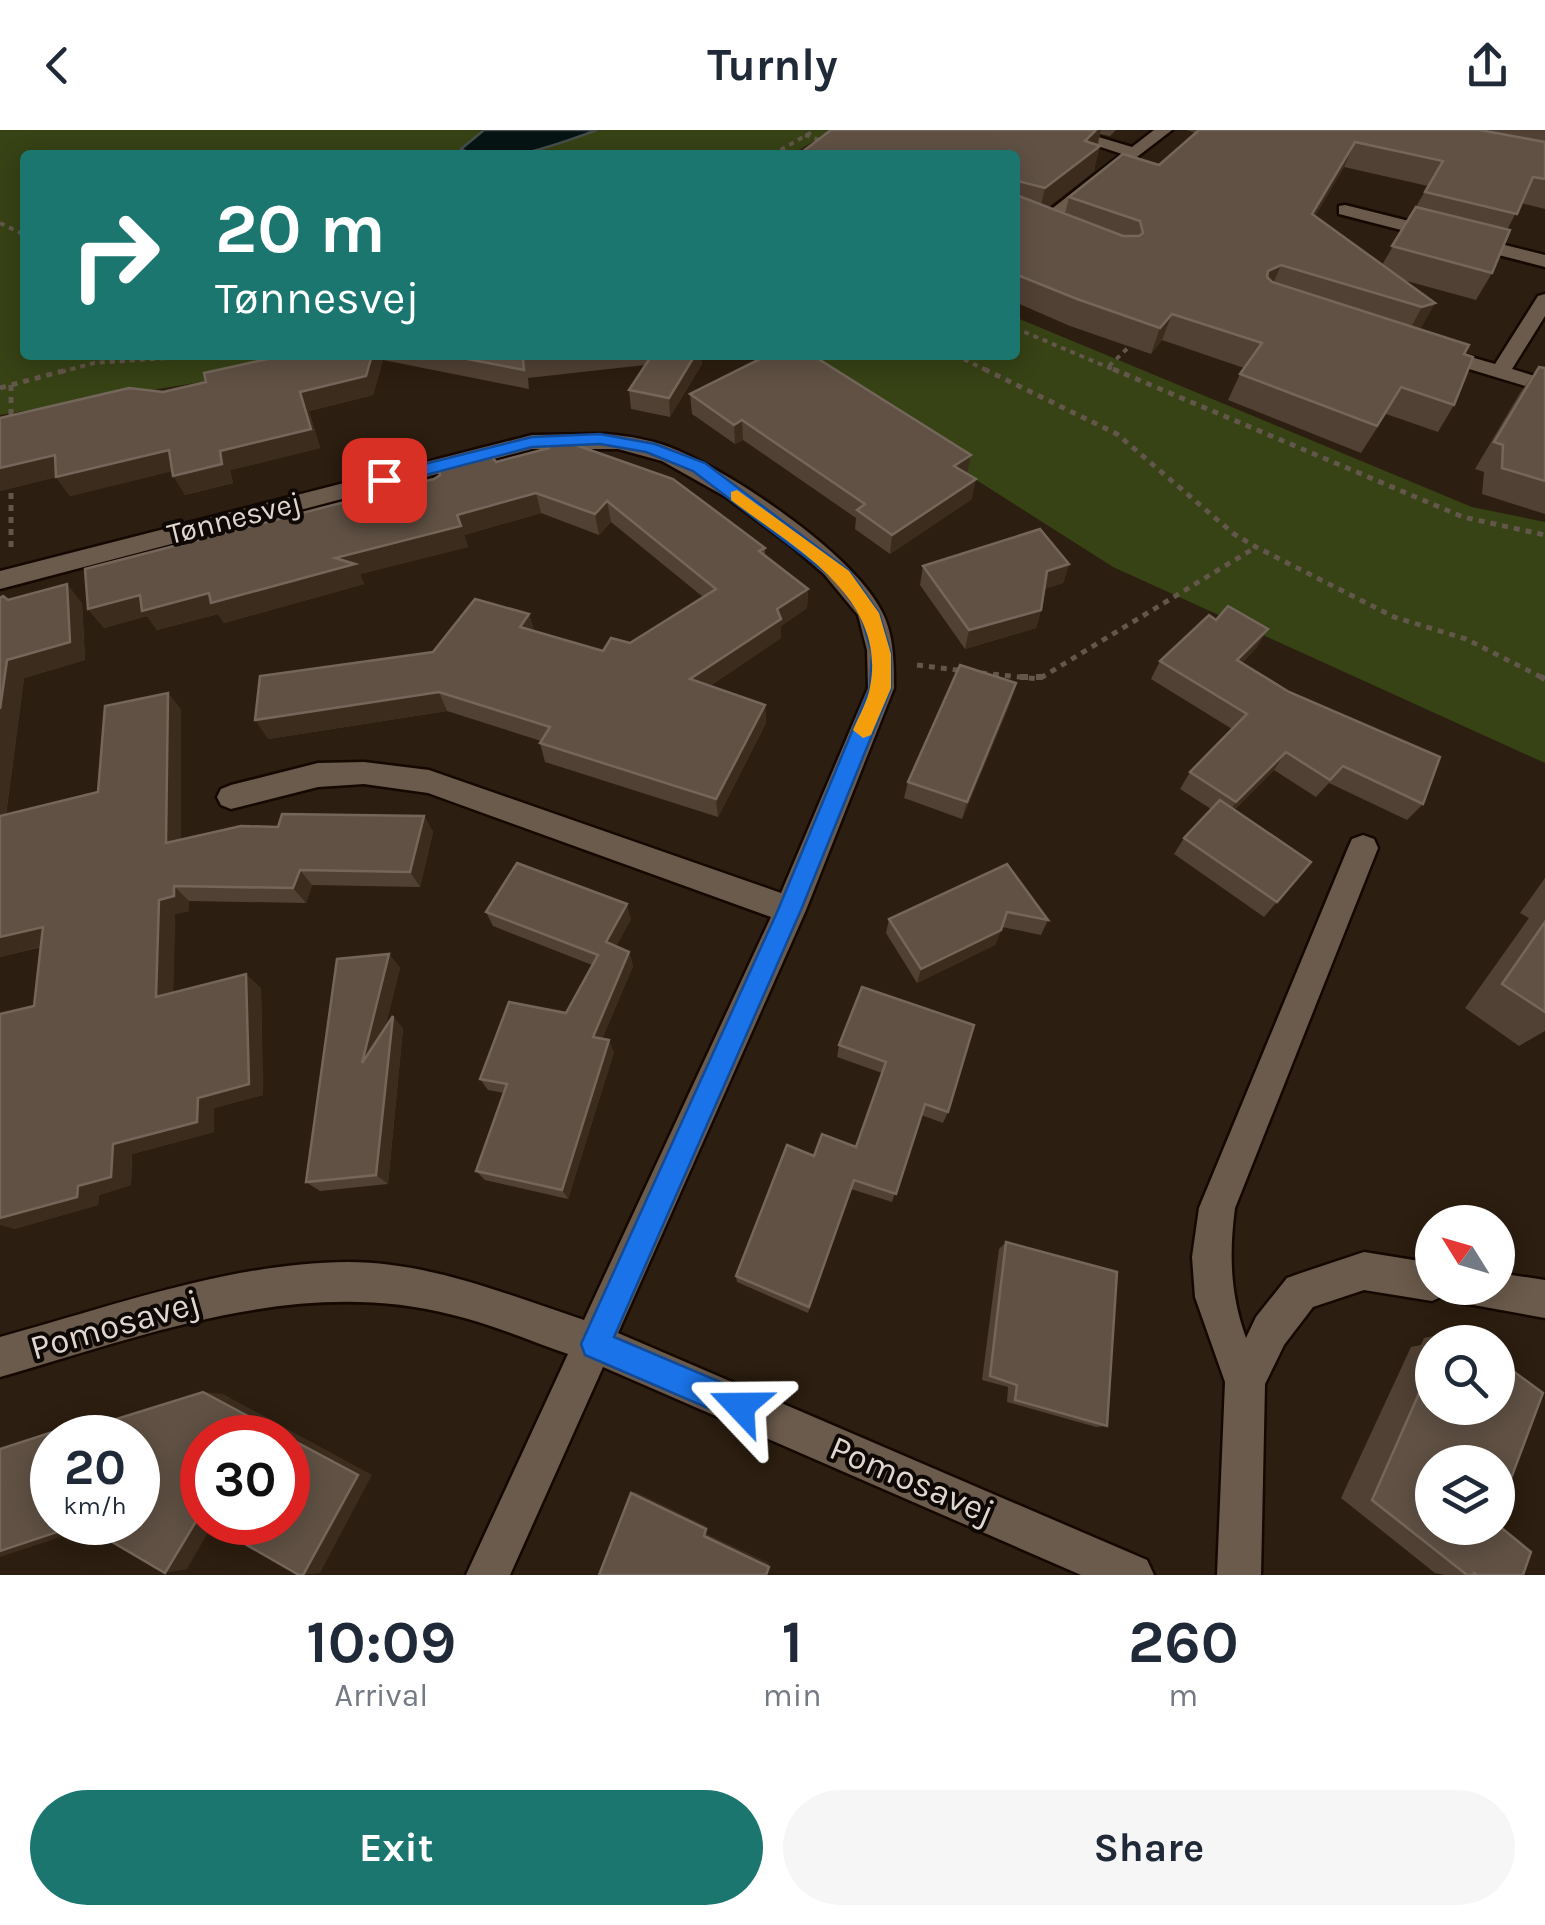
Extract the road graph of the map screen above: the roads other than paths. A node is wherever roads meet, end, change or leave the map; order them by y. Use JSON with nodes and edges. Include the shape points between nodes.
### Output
{"nodes":[{"id":1,"x":1057,"y":130,"type":"edge"},
{"id":2,"x":1164,"y":130,"type":"edge"},
{"id":3,"x":1135,"y":152,"type":"junction"},
{"id":4,"x":1345,"y":210,"type":"dead end"},
{"id":5,"x":1043,"y":225,"type":"edge"},
{"id":6,"x":1545,"y":261,"type":"edge"},
{"id":7,"x":1545,"y":300,"type":"edge"},
{"id":8,"x":1411,"y":345,"type":"edge"},
{"id":9,"x":1500,"y":372,"type":"junction"},
{"id":10,"x":1545,"y":386,"type":"edge"},
{"id":11,"x":6,"y":578,"type":"edge"},
{"id":12,"x":231,"y":797,"type":"dead end"},
{"id":13,"x":1363,"y":848,"type":"dead end"},
{"id":14,"x":790,"y":910,"type":"junction"},
{"id":15,"x":1415,"y":1279,"type":"edge"},
{"id":16,"x":1515,"y":1295,"type":"edge"},
{"id":17,"x":1545,"y":1299,"type":"edge"},
{"id":18,"x":596,"y":1344,"type":"junction"},
{"id":19,"x":0,"y":1357,"type":"edge"},
{"id":20,"x":1246,"y":1382,"type":"junction"},
{"id":21,"x":488,"y":1575,"type":"edge"},
{"id":22,"x":1132,"y":1575,"type":"edge"},
{"id":23,"x":1239,"y":1575,"type":"edge"}],
"edges":[{"from":1,"to":3,"type":"street"},
{"from":2,"to":3,"type":"street"},
{"from":3,"to":5,"type":"street"},
{"from":4,"to":6,"type":"street"},
{"from":7,"to":9,"type":"street"},
{"from":8,"to":9,"type":"street"},
{"from":9,"to":10,"type":"street"},
{"from":11,"to":14,"type":"street","name":"Tønnesvej","via":[[532,442],[600,439],[699,467],[843,575],[870,613],[881,661],[880,688]]},
{"from":12,"to":14,"type":"street","via":[[318,775],[429,782]]},
{"from":13,"to":20,"type":"street","via":[[1218,1208],[1208,1258],[1218,1321]]},
{"from":14,"to":18,"type":"street","name":"Tønnesvej"},
{"from":15,"to":20,"type":"street","via":[[1364,1271],[1301,1292],[1270,1331]]},
{"from":16,"to":17,"type":"street"},
{"from":18,"to":19,"type":"street","name":"Pomosavej","via":[[452,1295],[350,1281],[246,1288]]},
{"from":18,"to":21,"type":"street","name":"Tønnesvej"},
{"from":18,"to":22,"type":"street","name":"Pomosavej"},
{"from":20,"to":23,"type":"street"}]}
